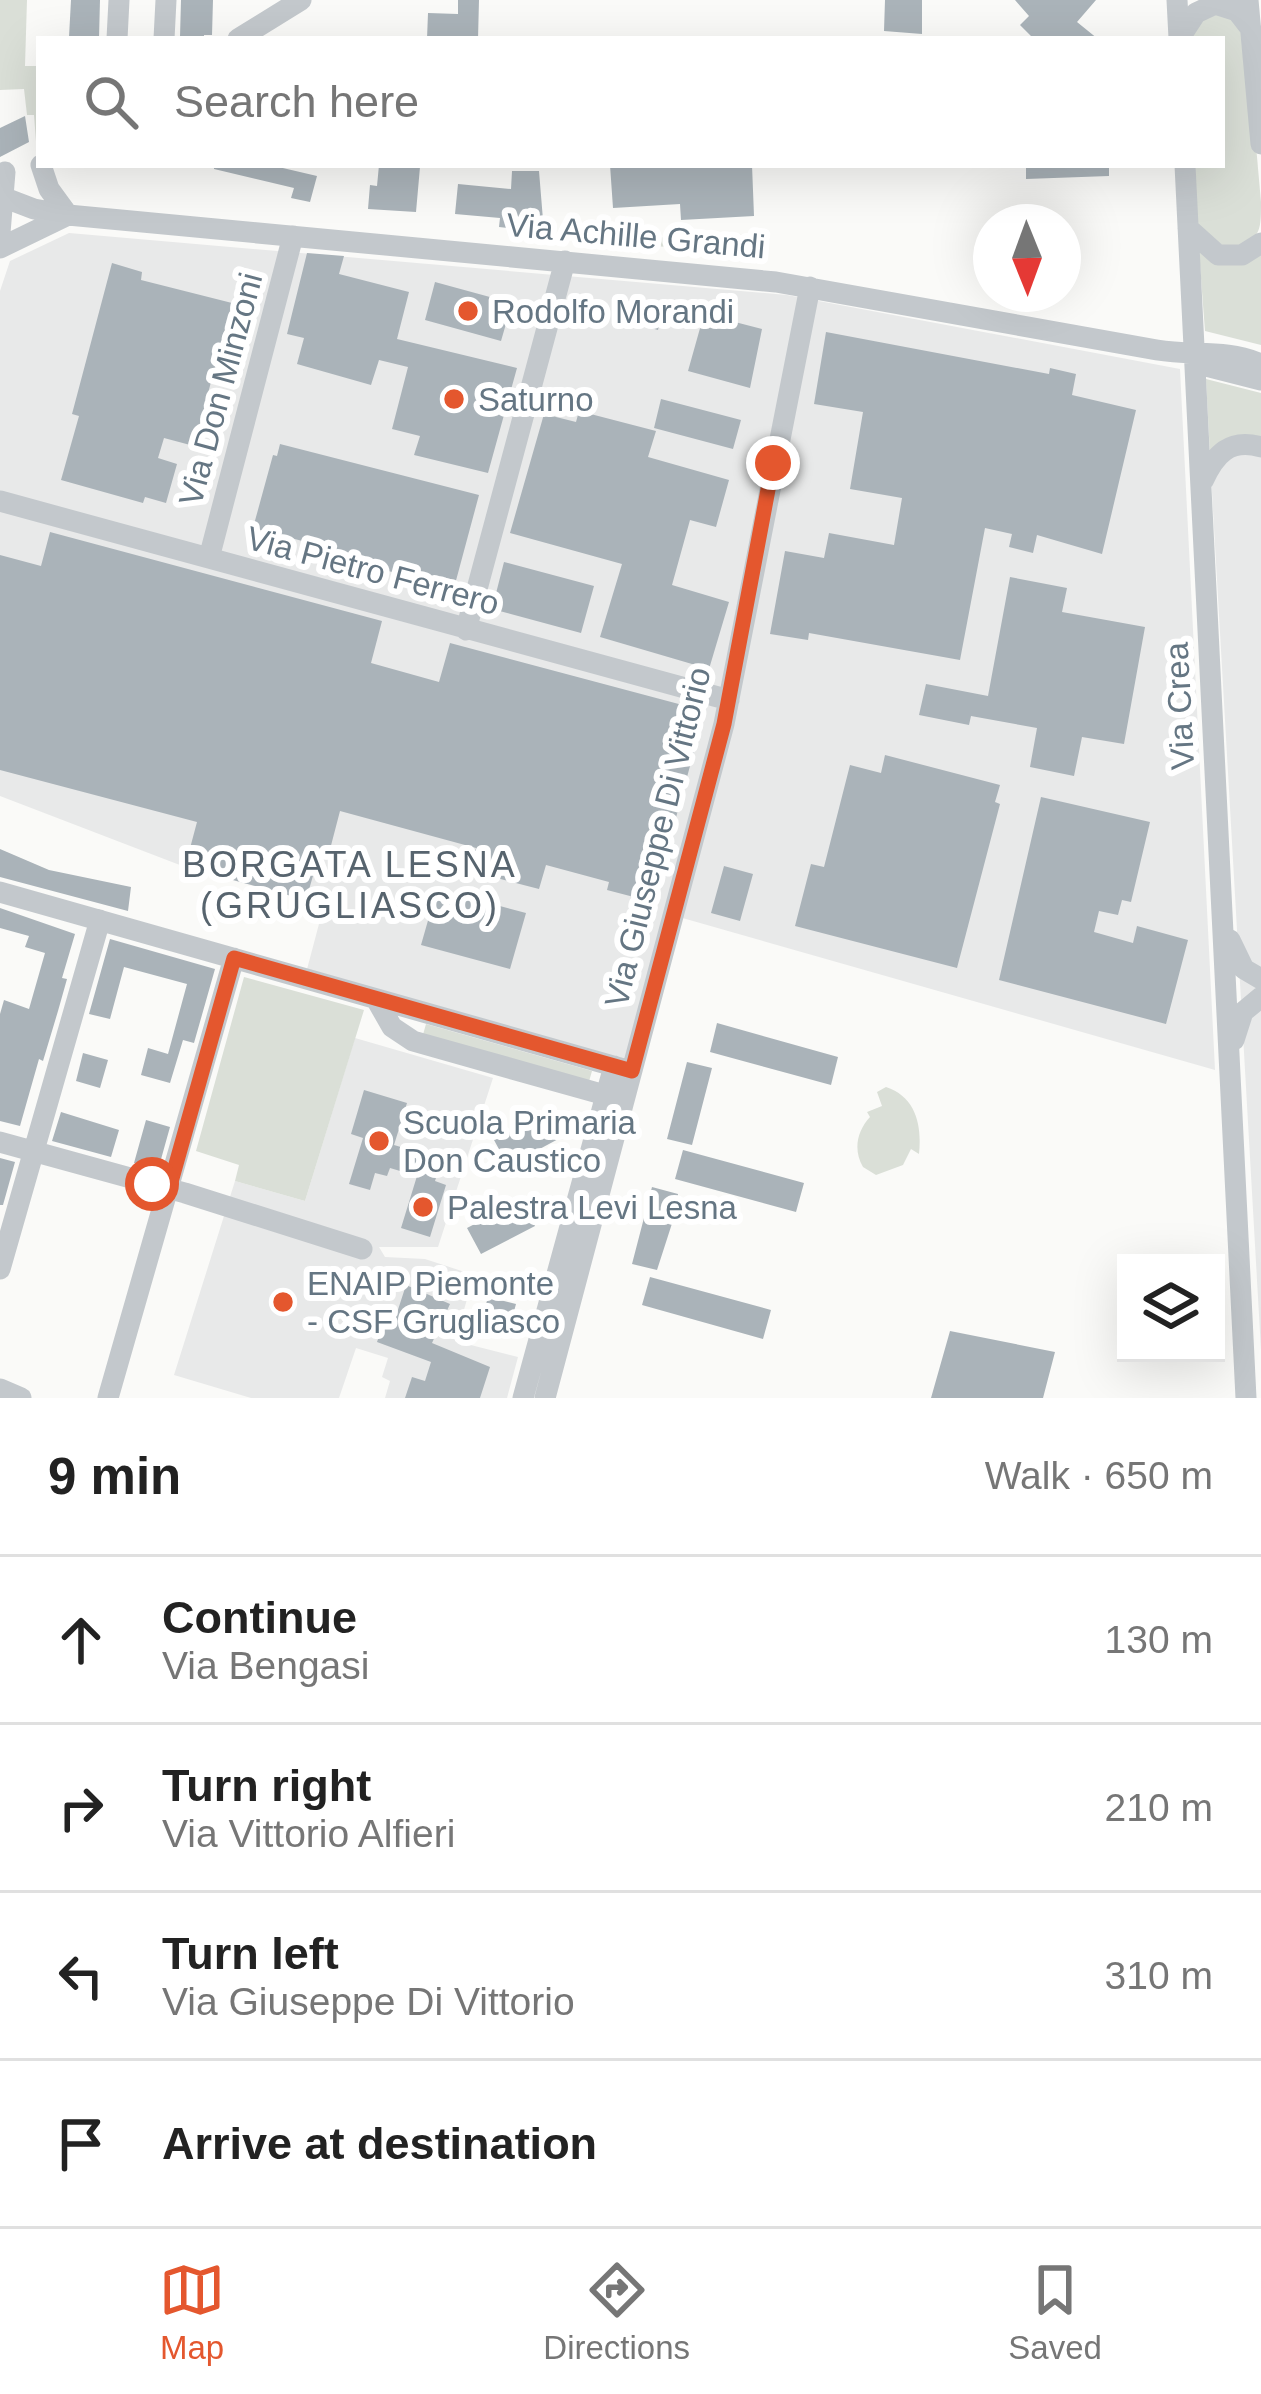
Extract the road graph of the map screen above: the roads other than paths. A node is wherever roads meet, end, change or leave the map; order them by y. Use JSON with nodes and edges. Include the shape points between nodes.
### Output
{"nodes":[{"id":1,"x":118,"y":0,"type":"edge"},
{"id":2,"x":166,"y":0,"type":"edge"},
{"id":3,"x":301,"y":0,"type":"edge"},
{"id":4,"x":1177,"y":0,"type":"edge"},
{"id":5,"x":1248,"y":0,"type":"edge"},
{"id":6,"x":1251,"y":30,"type":"junction"},
{"id":7,"x":117,"y":36,"type":"edge"},
{"id":8,"x":164,"y":36,"type":"edge"},
{"id":9,"x":243,"y":36,"type":"edge"},
{"id":10,"x":1179,"y":36,"type":"edge"},
{"id":11,"x":1181,"y":36,"type":"edge"},
{"id":12,"x":1261,"y":144,"type":"edge"},
{"id":13,"x":36,"y":154,"type":"edge"},
{"id":14,"x":42,"y":168,"type":"edge"},
{"id":15,"x":1185,"y":168,"type":"edge"},
{"id":16,"x":2,"y":173,"type":"edge"},
{"id":17,"x":2,"y":197,"type":"edge"},
{"id":18,"x":68,"y":215,"type":"junction"},
{"id":19,"x":1188,"y":227,"type":"junction"},
{"id":20,"x":0,"y":232,"type":"edge"},
{"id":21,"x":293,"y":236,"type":"junction"},
{"id":22,"x":1261,"y":243,"type":"edge"},
{"id":23,"x":0,"y":248,"type":"edge"},
{"id":24,"x":565,"y":261,"type":"junction"},
{"id":25,"x":811,"y":287,"type":"junction"},
{"id":26,"x":1194,"y":356,"type":"junction"},
{"id":27,"x":1261,"y":364,"type":"edge"},
{"id":28,"x":1261,"y":380,"type":"edge"},
{"id":29,"x":1261,"y":447,"type":"edge"},
{"id":30,"x":1201,"y":487,"type":"junction"},
{"id":31,"x":0,"y":501,"type":"edge"},
{"id":32,"x":208,"y":558,"type":"junction"},
{"id":33,"x":466,"y":630,"type":"junction"},
{"id":34,"x":729,"y":700,"type":"junction"},
{"id":35,"x":0,"y":892,"type":"edge"},
{"id":36,"x":100,"y":920,"type":"junction"},
{"id":37,"x":1223,"y":923,"type":"junction"},
{"id":38,"x":234,"y":958,"type":"junction"},
{"id":39,"x":1261,"y":979,"type":"edge"},
{"id":40,"x":1261,"y":997,"type":"edge"},
{"id":41,"x":376,"y":999,"type":"junction"},
{"id":42,"x":1229,"y":1054,"type":"junction"},
{"id":43,"x":622,"y":1068,"type":"junction"},
{"id":44,"x":604,"y":1095,"type":"junction"},
{"id":45,"x":0,"y":1142,"type":"edge"},
{"id":46,"x":33,"y":1151,"type":"junction"},
{"id":47,"x":169,"y":1189,"type":"junction"},
{"id":48,"x":362,"y":1249,"type":"dead end"},
{"id":49,"x":0,"y":1269,"type":"edge"},
{"id":50,"x":0,"y":1389,"type":"edge"},
{"id":51,"x":21,"y":1398,"type":"edge"},
{"id":52,"x":108,"y":1398,"type":"edge"},
{"id":53,"x":523,"y":1398,"type":"edge"},
{"id":54,"x":545,"y":1398,"type":"edge"},
{"id":55,"x":1246,"y":1398,"type":"edge"}],
"edges":[{"from":1,"to":7,"type":"street"},
{"from":2,"to":8,"type":"street"},
{"from":3,"to":9,"type":"street"},
{"from":4,"to":10,"type":"street"},
{"from":5,"to":6,"type":"street"},
{"from":6,"to":11,"type":"street","via":[[1237,10],[1215,4],[1196,13]]},
{"from":6,"to":12,"type":"street"},
{"from":13,"to":16,"type":"street"},
{"from":14,"to":18,"type":"street"},
{"from":15,"to":19,"type":"street","name":"Via Crea"},
{"from":16,"to":17,"type":"street"},
{"from":17,"to":18,"type":"street","name":"Via Achille Grandi"},
{"from":17,"to":20,"type":"street"},
{"from":18,"to":21,"type":"street","name":"Via Achille Grandi"},
{"from":18,"to":23,"type":"street"},
{"from":19,"to":22,"type":"street","via":[[1226,257]]},
{"from":19,"to":26,"type":"street","name":"Via Crea"},
{"from":21,"to":24,"type":"street","name":"Via Achille Grandi"},
{"from":21,"to":32,"type":"street","name":"Via Don Minzoni"},
{"from":24,"to":25,"type":"street","name":"Via Achille Grandi"},
{"from":24,"to":33,"type":"street"},
{"from":25,"to":26,"type":"street","name":"Via Achille Grandi"},
{"from":25,"to":34,"type":"street","name":"Via Giuseppe Di Vittorio"},
{"from":26,"to":27,"type":"street","via":[[1213,350]]},
{"from":26,"to":28,"type":"street"},
{"from":26,"to":30,"type":"street","name":"Via Crea"},
{"from":29,"to":30,"type":"street","via":[[1225,448]]},
{"from":30,"to":37,"type":"street","name":"Via Crea"},
{"from":31,"to":32,"type":"street","name":"Via Pietro Ferrero"},
{"from":32,"to":33,"type":"street","name":"Via Pietro Ferrero"},
{"from":33,"to":34,"type":"street","name":"Via Pietro Ferrero"},
{"from":34,"to":43,"type":"street","name":"Via Giuseppe Di Vittorio"},
{"from":35,"to":36,"type":"street"},
{"from":36,"to":38,"type":"street"},
{"from":36,"to":46,"type":"street"},
{"from":37,"to":39,"type":"street","name":"Via Crea","via":[[1238,959]]},
{"from":37,"to":42,"type":"street","name":"Via Crea"},
{"from":38,"to":41,"type":"street"},
{"from":38,"to":47,"type":"street"},
{"from":40,"to":42,"type":"street","name":"Via Crea","via":[[1243,1012]]},
{"from":41,"to":43,"type":"street"},
{"from":41,"to":44,"type":"street","via":[[392,1027],[413,1041]]},
{"from":42,"to":55,"type":"street","name":"Via Crea"},
{"from":43,"to":44,"type":"street","name":"Via Giuseppe Di Vittorio"},
{"from":43,"to":54,"type":"street","name":"Via Giuseppe Di Vittorio"},
{"from":44,"to":53,"type":"street","name":"Via Giuseppe Di Vittorio"},
{"from":45,"to":46,"type":"street"},
{"from":46,"to":47,"type":"street"},
{"from":46,"to":49,"type":"street"},
{"from":47,"to":48,"type":"street"},
{"from":47,"to":52,"type":"street"},
{"from":50,"to":51,"type":"street"}]}
